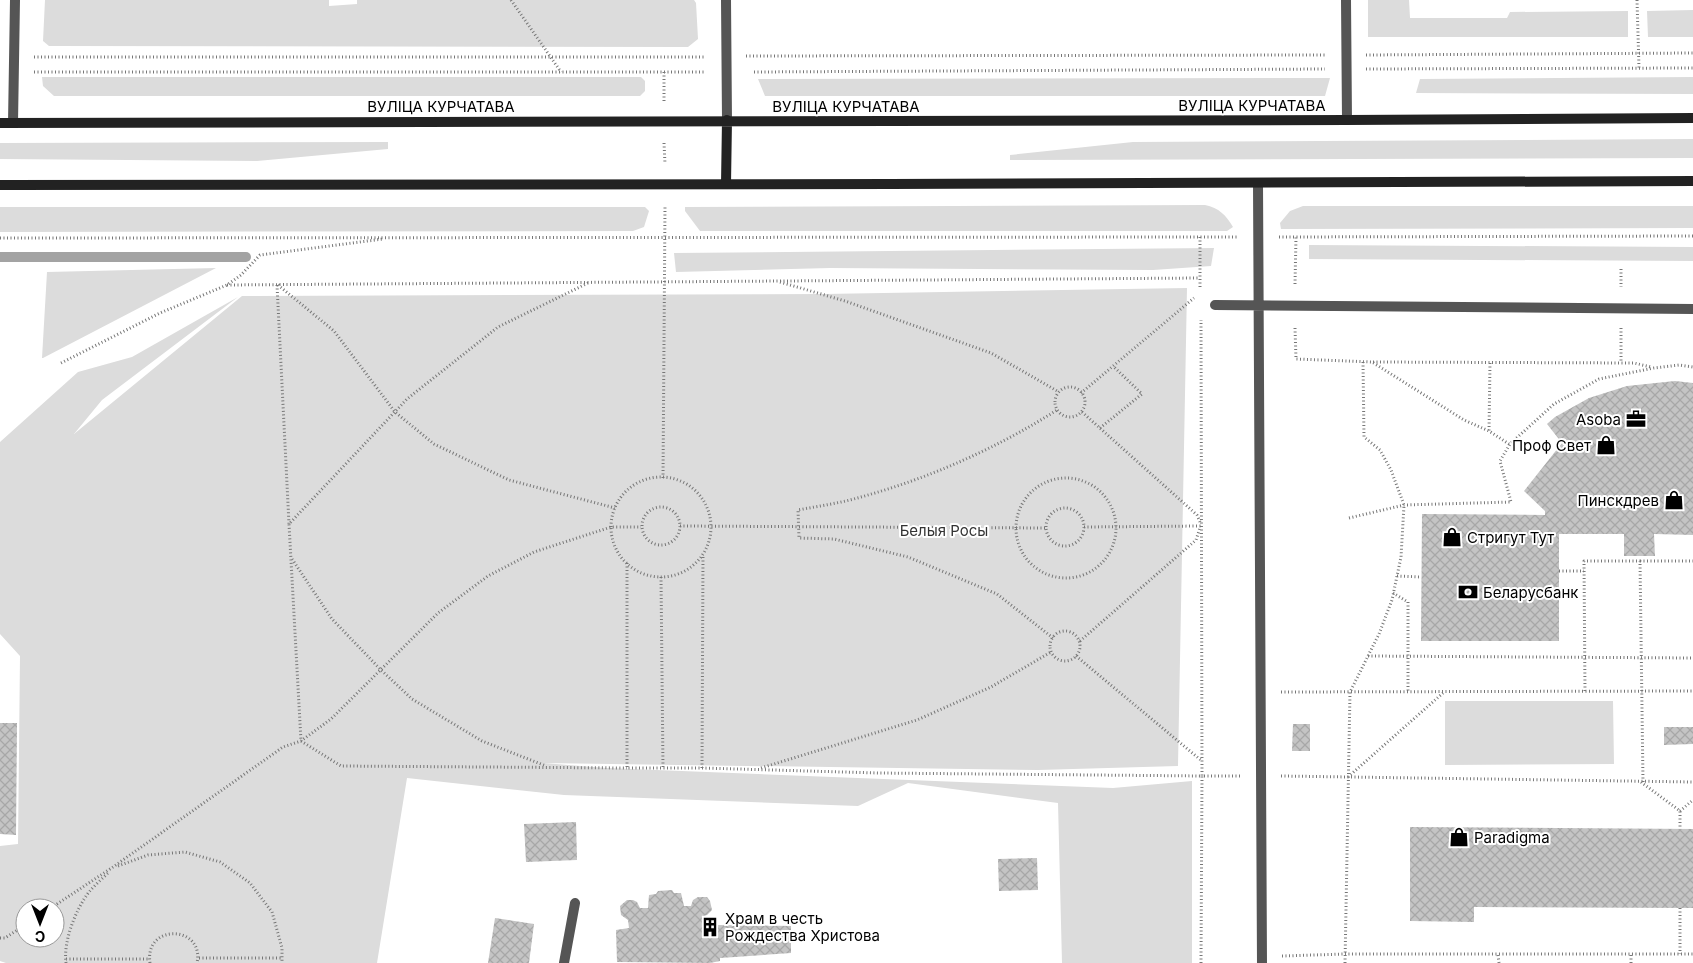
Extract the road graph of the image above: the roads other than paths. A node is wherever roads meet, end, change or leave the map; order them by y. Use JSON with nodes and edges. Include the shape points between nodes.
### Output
{"nodes":[{"id":1,"x":15,"y":0,"type":"edge"},
{"id":2,"x":726,"y":0,"type":"edge"},
{"id":3,"x":1346,"y":0,"type":"edge"},
{"id":4,"x":1693,"y":118,"type":"edge"},
{"id":5,"x":727,"y":120,"type":"junction"},
{"id":6,"x":1347,"y":120,"type":"junction"},
{"id":7,"x":0,"y":122,"type":"edge"},
{"id":8,"x":13,"y":123,"type":"junction"},
{"id":9,"x":1693,"y":181,"type":"edge"},
{"id":10,"x":1258,"y":183,"type":"junction"},
{"id":11,"x":0,"y":184,"type":"edge"},
{"id":12,"x":726,"y":184,"type":"junction"},
{"id":13,"x":1215,"y":305,"type":"dead end"},
{"id":14,"x":1259,"y":305,"type":"junction"},
{"id":15,"x":1693,"y":309,"type":"edge"},
{"id":16,"x":575,"y":903,"type":"dead end"},
{"id":17,"x":1262,"y":960,"type":"edge"},
{"id":18,"x":564,"y":963,"type":"edge"}],
"edges":[{"from":1,"to":8,"type":"lane"},
{"from":2,"to":5,"type":"lane"},
{"from":3,"to":6,"type":"lane"},
{"from":4,"to":6,"type":"main road","name":"ВУЛІЦА КУРЧАТАВА"},
{"from":5,"to":6,"type":"main road","name":"ВУЛІЦА КУРЧАТАВА"},
{"from":5,"to":8,"type":"main road","name":"ВУЛІЦА КУРЧАТАВА"},
{"from":5,"to":12,"type":"main road"},
{"from":7,"to":8,"type":"main road","name":"ВУЛІЦА КУРЧАТАВА"},
{"from":9,"to":10,"type":"main road"},
{"from":10,"to":12,"type":"main road"},
{"from":10,"to":14,"type":"lane"},
{"from":11,"to":12,"type":"main road"},
{"from":13,"to":14,"type":"lane"},
{"from":14,"to":15,"type":"lane"},
{"from":14,"to":17,"type":"lane"},
{"from":16,"to":18,"type":"lane"}]}
